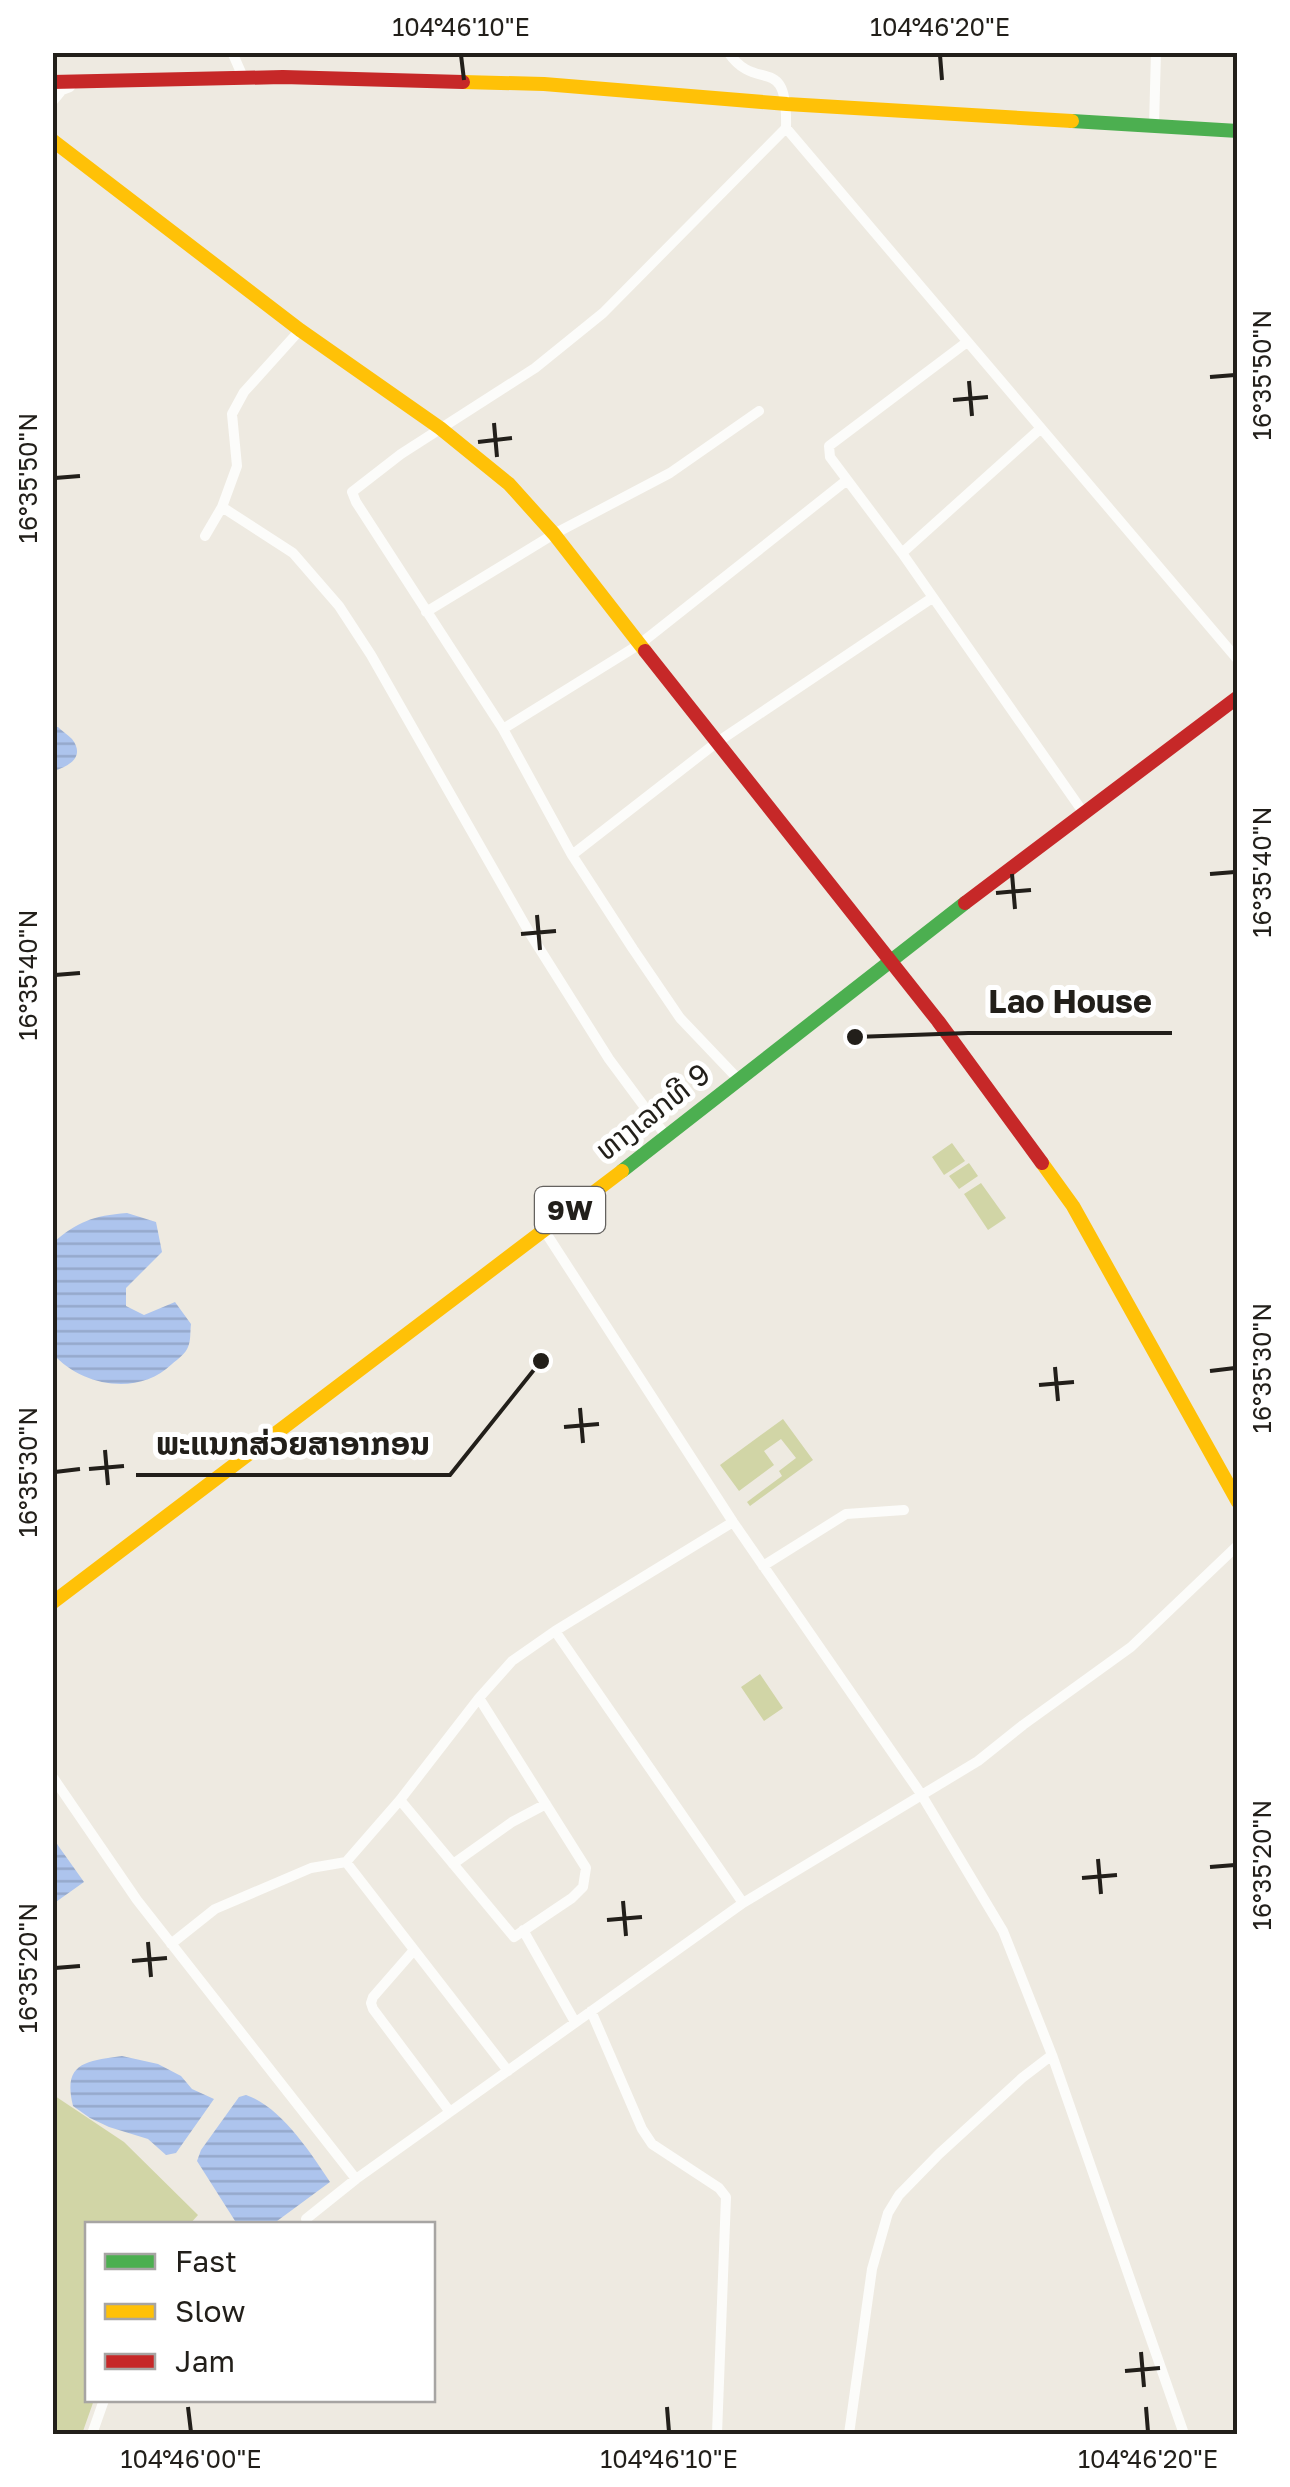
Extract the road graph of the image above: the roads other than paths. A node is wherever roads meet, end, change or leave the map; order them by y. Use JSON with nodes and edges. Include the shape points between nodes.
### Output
{"nodes":[{"id":1,"x":232,"y":52,"type":"edge"},
{"id":2,"x":728,"y":52,"type":"edge"},
{"id":3,"x":1156,"y":52,"type":"edge"},
{"id":4,"x":244,"y":77,"type":"junction"},
{"id":5,"x":108,"y":80,"type":"junction"},
{"id":6,"x":52,"y":82,"type":"edge"},
{"id":7,"x":52,"y":102,"type":"edge"},
{"id":8,"x":786,"y":104,"type":"junction"},
{"id":9,"x":1154,"y":126,"type":"junction"},
{"id":10,"x":786,"y":128,"type":"junction"},
{"id":11,"x":1238,"y":131,"type":"edge"},
{"id":12,"x":52,"y":137,"type":"edge"},
{"id":13,"x":300,"y":330,"type":"junction"},
{"id":14,"x":967,"y":342,"type":"junction"},
{"id":15,"x":759,"y":411,"type":"dead end"},
{"id":16,"x":440,"y":428,"type":"junction"},
{"id":17,"x":1040,"y":429,"type":"junction"},
{"id":18,"x":847,"y":480,"type":"junction"},
{"id":19,"x":222,"y":507,"type":"junction"},
{"id":20,"x":554,"y":534,"type":"junction"},
{"id":21,"x":205,"y":536,"type":"dead end"},
{"id":22,"x":902,"y":553,"type":"junction"},
{"id":23,"x":932,"y":598,"type":"junction"},
{"id":24,"x":426,"y":612,"type":"junction"},
{"id":25,"x":640,"y":644,"type":"junction"},
{"id":26,"x":1238,"y":660,"type":"edge"},
{"id":27,"x":1238,"y":697,"type":"edge"},
{"id":28,"x":503,"y":730,"type":"junction"},
{"id":29,"x":716,"y":743,"type":"junction"},
{"id":30,"x":1083,"y":812,"type":"junction"},
{"id":31,"x":572,"y":855,"type":"junction"},
{"id":32,"x":888,"y":961,"type":"junction"},
{"id":33,"x":739,"y":1080,"type":"junction"},
{"id":34,"x":666,"y":1136,"type":"junction"},
{"id":35,"x":544,"y":1230,"type":"junction"},
{"id":36,"x":1238,"y":1502,"type":"edge"},
{"id":37,"x":904,"y":1510,"type":"dead end"},
{"id":38,"x":733,"y":1522,"type":"junction"},
{"id":39,"x":1238,"y":1545,"type":"edge"},
{"id":40,"x":763,"y":1566,"type":"junction"},
{"id":41,"x":52,"y":1603,"type":"edge"},
{"id":42,"x":555,"y":1631,"type":"junction"},
{"id":43,"x":479,"y":1698,"type":"junction"},
{"id":44,"x":52,"y":1776,"type":"edge"},
{"id":45,"x":921,"y":1794,"type":"junction"},
{"id":46,"x":400,"y":1800,"type":"junction"},
{"id":47,"x":546,"y":1804,"type":"junction"},
{"id":48,"x":346,"y":1862,"type":"junction"},
{"id":49,"x":453,"y":1864,"type":"junction"},
{"id":50,"x":743,"y":1902,"type":"junction"},
{"id":51,"x":523,"y":1930,"type":"junction"},
{"id":52,"x":171,"y":1944,"type":"junction"},
{"id":53,"x":414,"y":1950,"type":"junction"},
{"id":54,"x":591,"y":2011,"type":"junction"},
{"id":55,"x":575,"y":2022,"type":"junction"},
{"id":56,"x":1052,"y":2055,"type":"junction"},
{"id":57,"x":508,"y":2070,"type":"junction"},
{"id":58,"x":450,"y":2112,"type":"junction"},
{"id":59,"x":356,"y":2179,"type":"junction"},
{"id":60,"x":306,"y":2218,"type":"dead end"},
{"id":61,"x":103,"y":2402,"type":"edge"},
{"id":62,"x":92,"y":2434,"type":"edge"},
{"id":63,"x":717,"y":2434,"type":"edge"},
{"id":64,"x":850,"y":2434,"type":"edge"},
{"id":65,"x":1184,"y":2434,"type":"edge"}],
"edges":[{"from":1,"to":4,"type":"street"},
{"from":2,"to":8,"type":"street","via":[[742,70],[779,82]]},
{"from":3,"to":9,"type":"street"},
{"from":4,"to":5,"type":"main road"},
{"from":4,"to":8,"type":"main road","via":[[544,84]]},
{"from":5,"to":6,"type":"main road"},
{"from":5,"to":7,"type":"street","via":[[62,90]]},
{"from":8,"to":9,"type":"main road"},
{"from":8,"to":10,"type":"street"},
{"from":9,"to":11,"type":"main road"},
{"from":10,"to":14,"type":"street"},
{"from":10,"to":16,"type":"street","via":[[603,313],[535,368]]},
{"from":12,"to":13,"type":"main road"},
{"from":13,"to":16,"type":"main road"},
{"from":13,"to":19,"type":"street","via":[[232,414],[237,466]]},
{"from":14,"to":17,"type":"street"},
{"from":14,"to":18,"type":"street","via":[[829,446]]},
{"from":15,"to":20,"type":"street","via":[[670,473]]},
{"from":16,"to":20,"type":"main road","via":[[509,484]]},
{"from":16,"to":24,"type":"street","via":[[352,492]]},
{"from":17,"to":22,"type":"street"},
{"from":17,"to":26,"type":"street"},
{"from":18,"to":22,"type":"street"},
{"from":18,"to":25,"type":"street"},
{"from":19,"to":21,"type":"street"},
{"from":19,"to":34,"type":"street","via":[[293,553],[338,606],[530,932]]},
{"from":20,"to":24,"type":"street"},
{"from":20,"to":25,"type":"main road"},
{"from":22,"to":23,"type":"street"},
{"from":23,"to":29,"type":"street"},
{"from":23,"to":30,"type":"street"},
{"from":24,"to":28,"type":"street"},
{"from":25,"to":28,"type":"street"},
{"from":25,"to":29,"type":"main road"},
{"from":27,"to":30,"type":"main road","name":"ທາງເລກທີ 9","number":"9W"},
{"from":28,"to":31,"type":"street"},
{"from":29,"to":31,"type":"street"},
{"from":29,"to":32,"type":"main road"},
{"from":30,"to":32,"type":"main road","name":"ທາງເລກທີ 9","number":"9W"},
{"from":31,"to":33,"type":"street","via":[[680,1018]]},
{"from":32,"to":33,"type":"main road","name":"ທາງເລກທີ 9","number":"9W"},
{"from":32,"to":36,"type":"main road","via":[[1072,1206]]},
{"from":33,"to":34,"type":"main road","name":"ທາງເລກທີ 9","number":"9W"},
{"from":34,"to":35,"type":"main road","name":"ທາງເລກທີ 9","number":"9W"},
{"from":35,"to":38,"type":"street"},
{"from":35,"to":41,"type":"main road","name":"ທາງເລກທີ 9","number":"9W"},
{"from":37,"to":40,"type":"street","via":[[846,1514]]},
{"from":38,"to":40,"type":"street"},
{"from":38,"to":42,"type":"street"},
{"from":39,"to":45,"type":"street","via":[[1132,1647],[978,1761]]},
{"from":40,"to":45,"type":"street"},
{"from":42,"to":43,"type":"street","via":[[512,1661]]},
{"from":42,"to":50,"type":"street"},
{"from":43,"to":46,"type":"street"},
{"from":43,"to":47,"type":"street"},
{"from":44,"to":52,"type":"street"},
{"from":45,"to":50,"type":"street"},
{"from":45,"to":56,"type":"street","via":[[1003,1930]]},
{"from":46,"to":48,"type":"street"},
{"from":46,"to":49,"type":"street"},
{"from":47,"to":49,"type":"street"},
{"from":47,"to":51,"type":"street","via":[[586,1868],[583,1887]]},
{"from":48,"to":52,"type":"street","via":[[311,1868],[215,1909]]},
{"from":48,"to":53,"type":"street"},
{"from":49,"to":51,"type":"street","via":[[514,1937]]},
{"from":50,"to":54,"type":"street"},
{"from":51,"to":55,"type":"street"},
{"from":52,"to":59,"type":"street"},
{"from":53,"to":57,"type":"street"},
{"from":53,"to":58,"type":"street","via":[[374,1997],[373,2010]]},
{"from":54,"to":55,"type":"street"},
{"from":54,"to":63,"type":"street","via":[[652,2144],[726,2197]]},
{"from":55,"to":57,"type":"street"},
{"from":56,"to":64,"type":"street","via":[[939,2154],[888,2213],[872,2269]]},
{"from":56,"to":65,"type":"street"},
{"from":57,"to":58,"type":"street"},
{"from":58,"to":59,"type":"street"},
{"from":59,"to":60,"type":"street"},
{"from":61,"to":62,"type":"street"}]}
